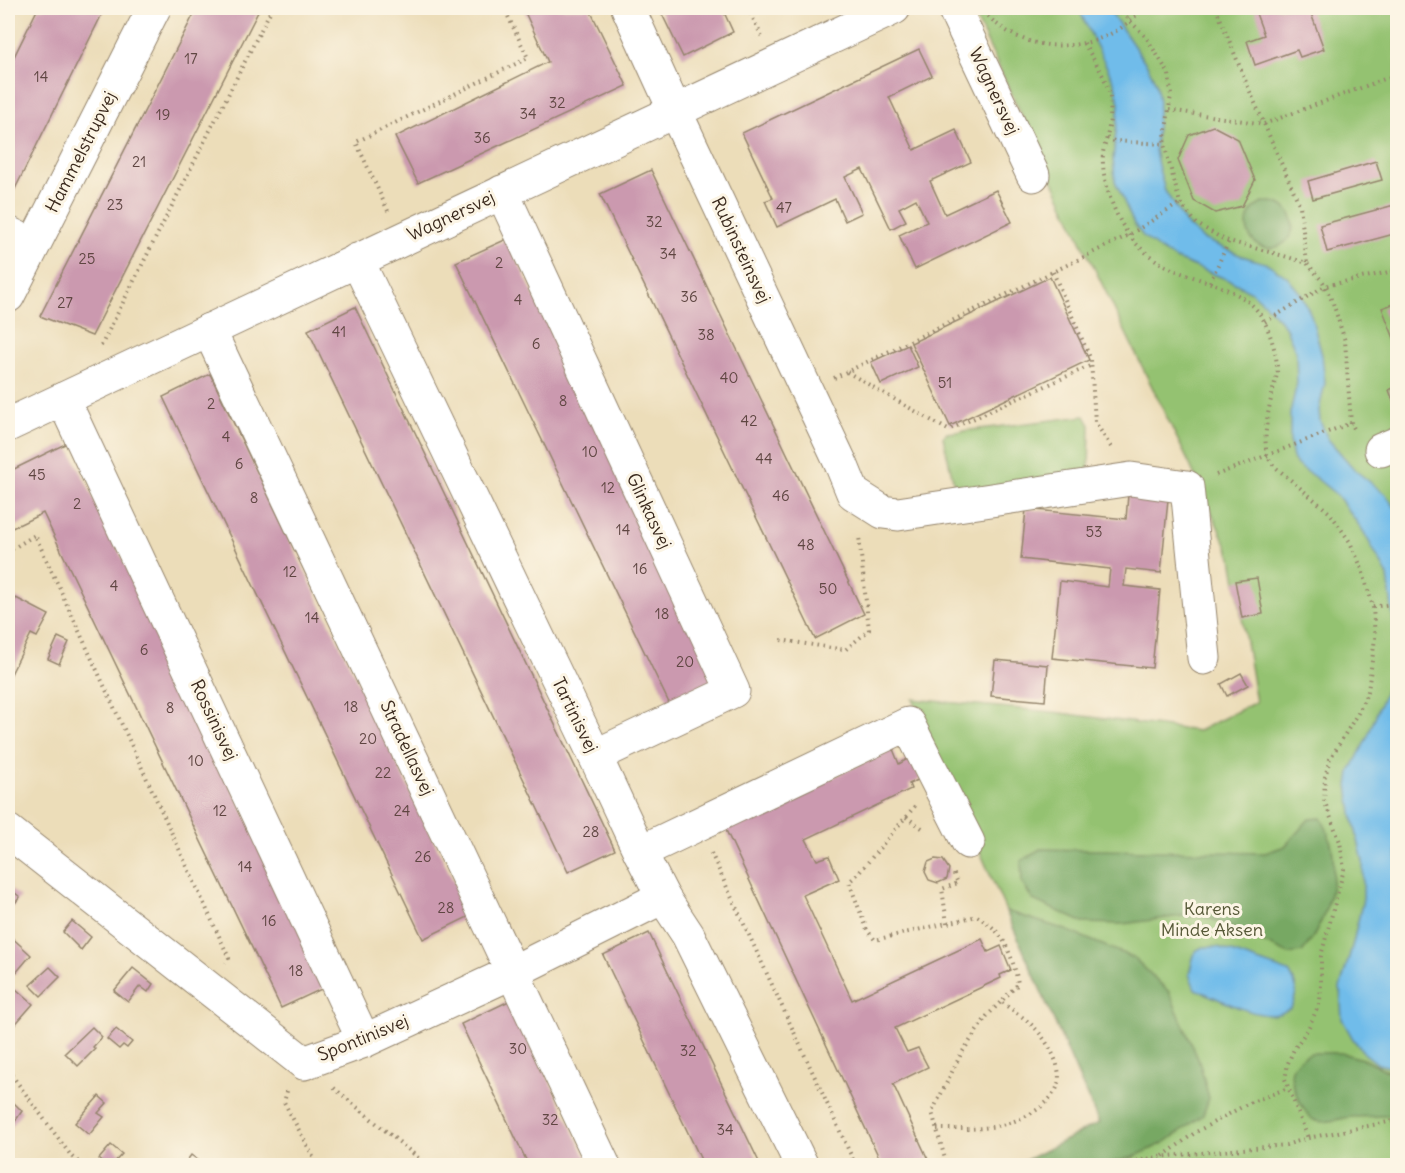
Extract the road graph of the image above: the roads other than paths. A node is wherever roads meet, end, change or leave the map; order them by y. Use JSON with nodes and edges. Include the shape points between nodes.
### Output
{"nodes":[{"id":1,"x":154,"y":8,"type":"edge"},
{"id":2,"x":628,"y":8,"type":"edge"},
{"id":3,"x":894,"y":8,"type":"edge"},
{"id":4,"x":954,"y":8,"type":"edge"},
{"id":5,"x":675,"y":111,"type":"junction"},
{"id":6,"x":1033,"y":175,"type":"dead end"},
{"id":7,"x":502,"y":192,"type":"junction"},
{"id":8,"x":20,"y":239,"type":"edge"},
{"id":9,"x":357,"y":260,"type":"junction"},
{"id":10,"x":8,"y":296,"type":"edge"},
{"id":11,"x":209,"y":330,"type":"junction"},
{"id":12,"x":63,"y":399,"type":"junction"},
{"id":13,"x":8,"y":425,"type":"edge"},
{"id":14,"x":1204,"y":658,"type":"dead end"},
{"id":15,"x":595,"y":756,"type":"junction"},
{"id":16,"x":8,"y":831,"type":"edge"},
{"id":17,"x":639,"y":852,"type":"junction"},
{"id":18,"x":958,"y":852,"type":"road end"},
{"id":19,"x":663,"y":897,"type":"junction"},
{"id":20,"x":513,"y":972,"type":"junction"},
{"id":21,"x":364,"y":1041,"type":"junction"},
{"id":22,"x":604,"y":1166,"type":"edge"},
{"id":23,"x":802,"y":1166,"type":"edge"}],
"edges":[{"from":1,"to":8,"type":"street","name":"Hammelstrupvej"},
{"from":2,"to":5,"type":"street","name":"Rubinsteinsvej"},
{"from":3,"to":5,"type":"street","name":"Wagnersvej"},
{"from":4,"to":6,"type":"street","name":"Wagnersvej"},
{"from":5,"to":7,"type":"street","name":"Wagnersvej"},
{"from":5,"to":14,"type":"street","name":"Rubinsteinsvej","via":[[853,493],[883,512],[898,514],[1131,479],[1187,487]]},
{"from":7,"to":9,"type":"street","name":"Wagnersvej"},
{"from":7,"to":15,"type":"street","name":"Glinkasvej","via":[[733,691]]},
{"from":8,"to":10,"type":"street","name":"Hammelstrupvej"},
{"from":9,"to":11,"type":"street","name":"Wagnersvej"},
{"from":9,"to":15,"type":"street","name":"Tartinisvej"},
{"from":11,"to":12,"type":"street","name":"Wagnersvej"},
{"from":11,"to":20,"type":"street","name":"Stradellasvej"},
{"from":12,"to":13,"type":"street","name":"Wagnersvej"},
{"from":12,"to":21,"type":"street","name":"Rossinisvej"},
{"from":15,"to":17,"type":"street","name":"Tartinisvej"},
{"from":16,"to":21,"type":"street","name":"Spontinisvej","via":[[304,1063]]},
{"from":17,"to":18,"type":"street","via":[[908,724],[938,783]]},
{"from":17,"to":19,"type":"street","name":"Tartinisvej"},
{"from":19,"to":20,"type":"street","name":"Spontinisvej"},
{"from":19,"to":23,"type":"street","name":"Tartinisvej","via":[[688,935]]},
{"from":20,"to":21,"type":"street","name":"Spontinisvej"},
{"from":20,"to":22,"type":"street","name":"Stradellasvej"}]}
